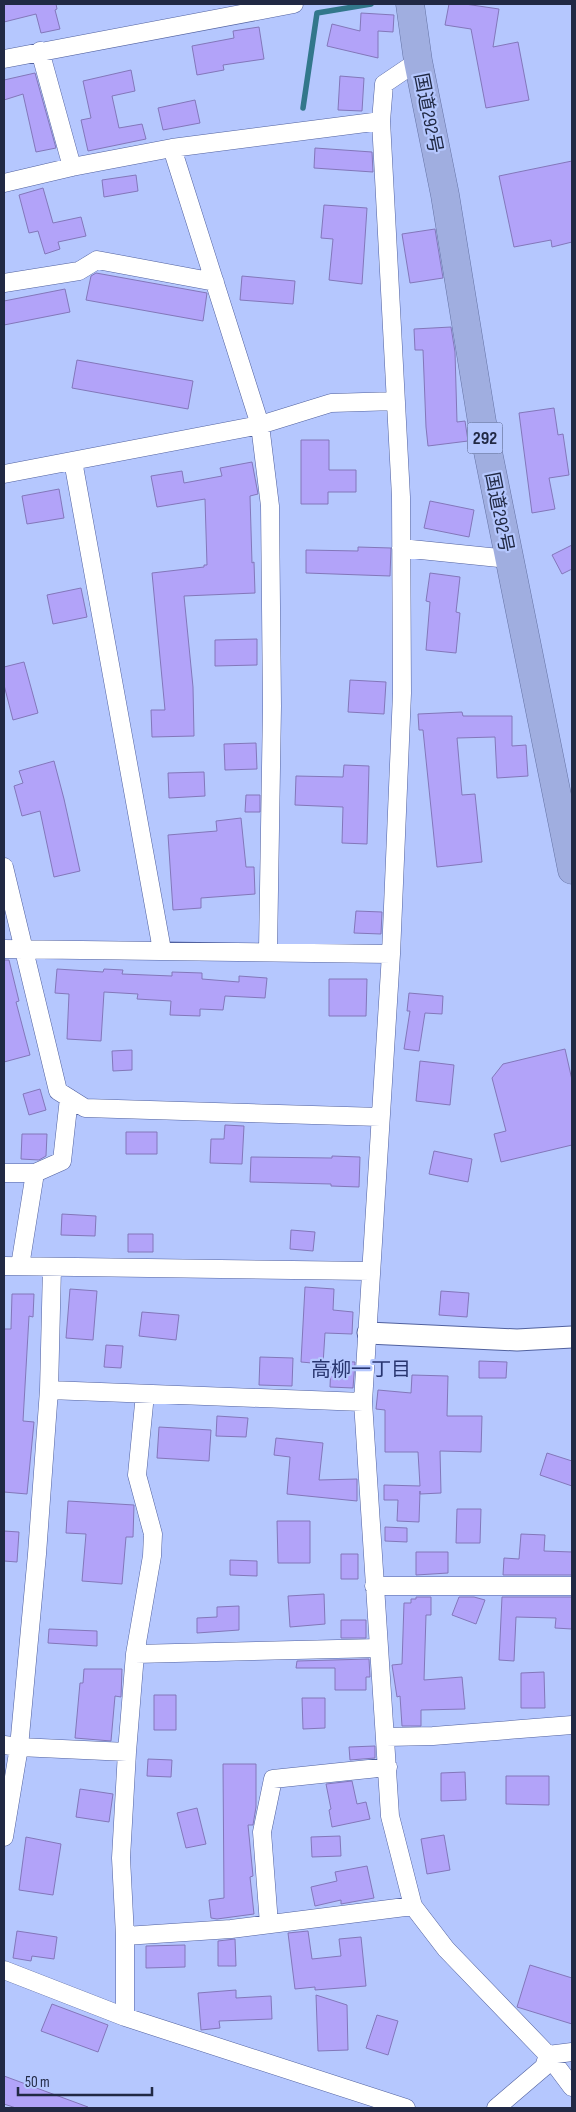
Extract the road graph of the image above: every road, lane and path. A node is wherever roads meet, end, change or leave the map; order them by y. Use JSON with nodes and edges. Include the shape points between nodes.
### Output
{"nodes":[{"id":1,"x":294,"y":4,"type":"edge"},
{"id":2,"x":410,"y":4,"type":"edge"},
{"id":3,"x":235,"y":9,"type":"edge"},
{"id":4,"x":40,"y":51,"type":"junction"},
{"id":5,"x":4,"y":59,"type":"edge"},
{"id":6,"x":418,"y":61,"type":"junction"},
{"id":7,"x":381,"y":122,"type":"junction"},
{"id":8,"x":172,"y":148,"type":"junction"},
{"id":9,"x":72,"y":167,"type":"junction"},
{"id":10,"x":4,"y":183,"type":"edge"},
{"id":11,"x":215,"y":282,"type":"junction"},
{"id":12,"x":4,"y":283,"type":"edge"},
{"id":13,"x":396,"y":401,"type":"junction"},
{"id":14,"x":260,"y":425,"type":"junction"},
{"id":15,"x":73,"y":461,"type":"junction"},
{"id":16,"x":4,"y":474,"type":"edge"},
{"id":17,"x":401,"y":548,"type":"junction"},
{"id":18,"x":509,"y":559,"type":"junction"},
{"id":19,"x":4,"y":867,"type":"edge"},
{"id":20,"x":572,"y":870,"type":"edge"},
{"id":21,"x":4,"y":949,"type":"edge"},
{"id":22,"x":24,"y":949,"type":"junction"},
{"id":23,"x":162,"y":950,"type":"junction"},
{"id":24,"x":268,"y":951,"type":"junction"},
{"id":25,"x":391,"y":954,"type":"junction"},
{"id":26,"x":69,"y":1098,"type":"junction"},
{"id":27,"x":380,"y":1117,"type":"junction"},
{"id":28,"x":4,"y":1173,"type":"edge"},
{"id":29,"x":35,"y":1173,"type":"junction"},
{"id":30,"x":12,"y":1266,"type":"edge"},
{"id":31,"x":52,"y":1267,"type":"junction"},
{"id":32,"x":370,"y":1271,"type":"junction"},
{"id":33,"x":368,"y":1333,"type":"junction"},
{"id":34,"x":572,"y":1337,"type":"edge"},
{"id":35,"x":48,"y":1390,"type":"junction"},
{"id":36,"x":145,"y":1394,"type":"junction"},
{"id":37,"x":363,"y":1402,"type":"junction"},
{"id":38,"x":374,"y":1586,"type":"junction"},
{"id":39,"x":572,"y":1586,"type":"edge"},
{"id":40,"x":378,"y":1648,"type":"junction"},
{"id":41,"x":135,"y":1654,"type":"junction"},
{"id":42,"x":572,"y":1725,"type":"edge"},
{"id":43,"x":386,"y":1737,"type":"junction"},
{"id":44,"x":11,"y":1746,"type":"edge"},
{"id":45,"x":127,"y":1752,"type":"junction"},
{"id":46,"x":388,"y":1767,"type":"junction"},
{"id":47,"x":4,"y":1837,"type":"edge"},
{"id":48,"x":413,"y":1906,"type":"junction"},
{"id":49,"x":269,"y":1924,"type":"junction"},
{"id":50,"x":125,"y":1936,"type":"junction"},
{"id":51,"x":4,"y":1970,"type":"edge"},
{"id":52,"x":125,"y":2017,"type":"junction"},
{"id":53,"x":572,"y":2052,"type":"edge"},
{"id":54,"x":548,"y":2055,"type":"junction"},
{"id":55,"x":572,"y":2087,"type":"edge"},
{"id":56,"x":406,"y":2108,"type":"edge"},
{"id":57,"x":496,"y":2108,"type":"edge"}],
"edges":[{"from":1,"to":3,"type":"street"},
{"from":2,"to":6,"type":"highway","name":"国道292号","number":"292"},
{"from":3,"to":4,"type":"street"},
{"from":4,"to":5,"type":"street"},
{"from":4,"to":9,"type":"street"},
{"from":6,"to":7,"type":"street","via":[[384,84]]},
{"from":6,"to":18,"type":"highway","name":"国道292号","number":"292"},
{"from":7,"to":8,"type":"street"},
{"from":7,"to":13,"type":"street"},
{"from":8,"to":9,"type":"street"},
{"from":8,"to":11,"type":"street"},
{"from":9,"to":10,"type":"street"},
{"from":11,"to":12,"type":"street","via":[[97,260],[79,271]]},
{"from":11,"to":14,"type":"street"},
{"from":13,"to":14,"type":"street","via":[[331,403]]},
{"from":13,"to":17,"type":"street"},
{"from":14,"to":15,"type":"street"},
{"from":14,"to":24,"type":"street","via":[[270,506],[272,706]]},
{"from":15,"to":16,"type":"street"},
{"from":15,"to":23,"type":"street"},
{"from":17,"to":18,"type":"street"},
{"from":17,"to":25,"type":"street","via":[[402,693]]},
{"from":18,"to":20,"type":"highway","name":"国道292号","number":"292"},
{"from":19,"to":22,"type":"street"},
{"from":21,"to":22,"type":"street"},
{"from":22,"to":23,"type":"street"},
{"from":22,"to":26,"type":"street","via":[[58,1091]]},
{"from":23,"to":24,"type":"street"},
{"from":24,"to":25,"type":"street"},
{"from":25,"to":27,"type":"street"},
{"from":26,"to":27,"type":"street","via":[[85,1108]]},
{"from":26,"to":29,"type":"street","via":[[62,1161]]},
{"from":27,"to":32,"type":"street"},
{"from":28,"to":29,"type":"street"},
{"from":29,"to":30,"type":"street"},
{"from":30,"to":31,"type":"street"},
{"from":31,"to":32,"type":"street"},
{"from":31,"to":35,"type":"street"},
{"from":32,"to":33,"type":"street"},
{"from":33,"to":34,"type":"street","via":[[517,1340]]},
{"from":33,"to":37,"type":"street"},
{"from":35,"to":36,"type":"street"},
{"from":35,"to":44,"type":"street","via":[[37,1554]]},
{"from":36,"to":37,"type":"street"},
{"from":36,"to":41,"type":"street","via":[[137,1475],[153,1534]]},
{"from":37,"to":38,"type":"street"},
{"from":38,"to":39,"type":"street"},
{"from":38,"to":40,"type":"street"},
{"from":40,"to":41,"type":"street"},
{"from":40,"to":43,"type":"street"},
{"from":41,"to":45,"type":"street"},
{"from":42,"to":43,"type":"street"},
{"from":43,"to":46,"type":"street"},
{"from":44,"to":45,"type":"street"},
{"from":44,"to":47,"type":"street"},
{"from":45,"to":50,"type":"street","via":[[120,1858]]},
{"from":46,"to":48,"type":"street","via":[[390,1816]]},
{"from":46,"to":49,"type":"street","via":[[273,1779],[262,1832]]},
{"from":48,"to":49,"type":"street"},
{"from":48,"to":54,"type":"street","via":[[446,1949]]},
{"from":49,"to":50,"type":"street"},
{"from":50,"to":52,"type":"street"},
{"from":51,"to":52,"type":"street"},
{"from":52,"to":56,"type":"street"},
{"from":53,"to":54,"type":"street"},
{"from":54,"to":55,"type":"street"},
{"from":54,"to":57,"type":"street","via":[[544,2067]]}]}
